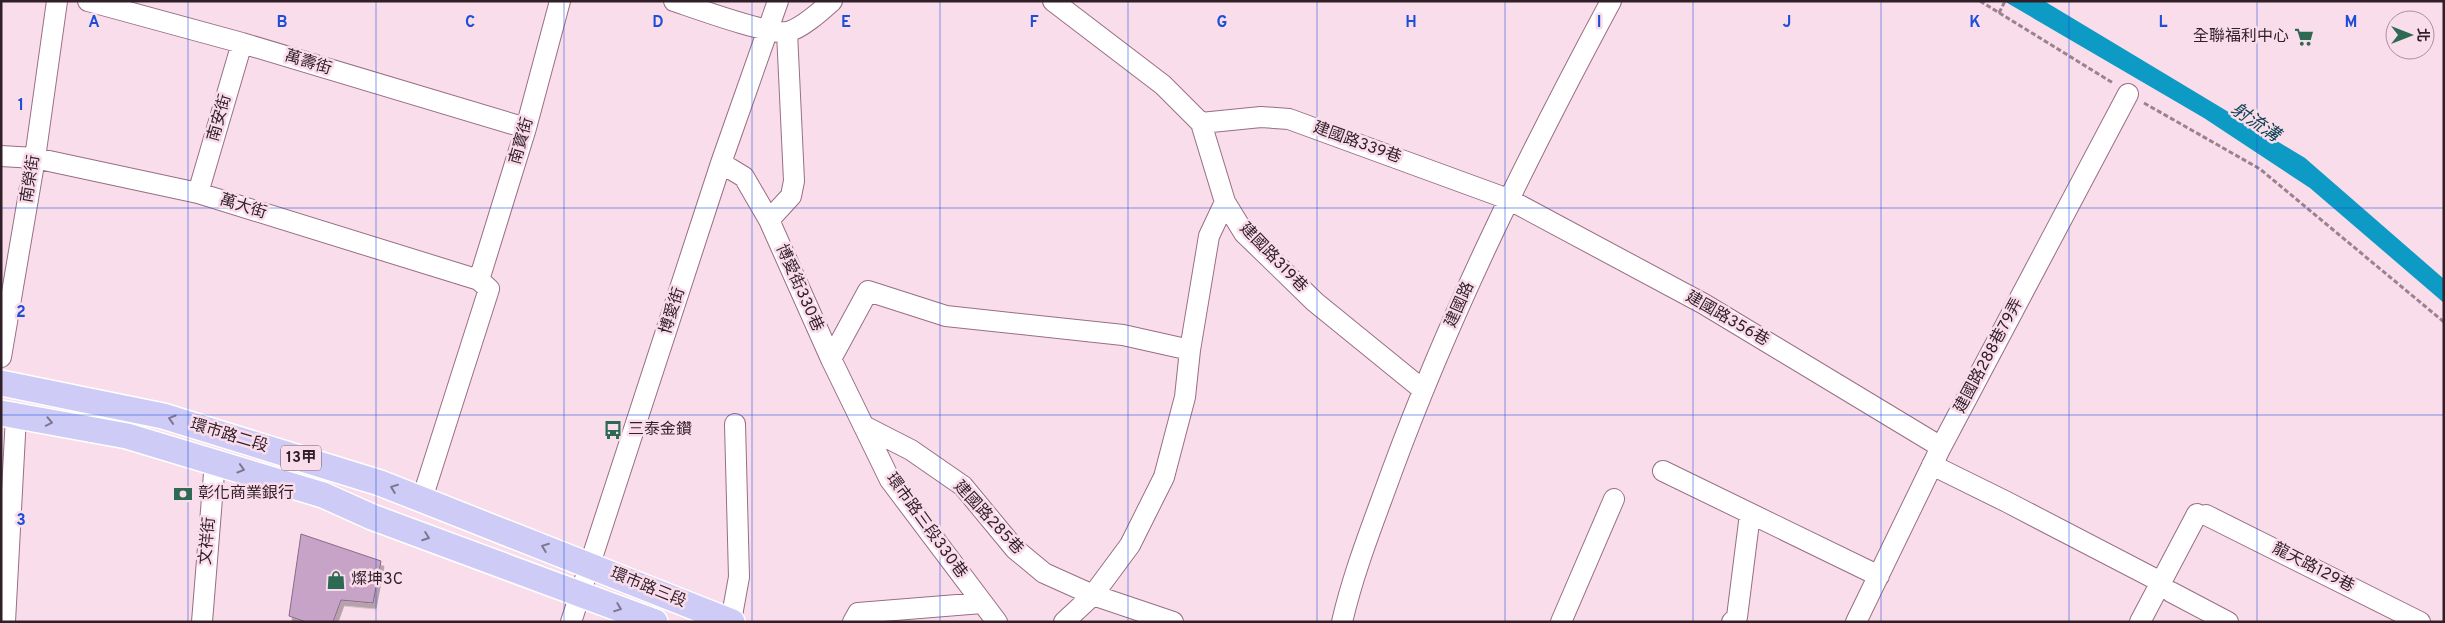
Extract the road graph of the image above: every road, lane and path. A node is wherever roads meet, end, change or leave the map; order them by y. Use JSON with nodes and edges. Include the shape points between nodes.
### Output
{"nodes":[{"id":1,"x":57,"y":1,"type":"edge"},
{"id":2,"x":88,"y":1,"type":"edge"},
{"id":3,"x":560,"y":1,"type":"edge"},
{"id":4,"x":674,"y":1,"type":"edge"},
{"id":5,"x":778,"y":1,"type":"edge"},
{"id":6,"x":832,"y":1,"type":"edge"},
{"id":7,"x":1053,"y":1,"type":"edge"},
{"id":8,"x":1611,"y":1,"type":"edge"},
{"id":9,"x":1980,"y":1,"type":"edge"},
{"id":10,"x":2005,"y":1,"type":"edge"},
{"id":11,"x":1999,"y":12,"type":"junction"},
{"id":12,"x":778,"y":31,"type":"junction"},
{"id":13,"x":242,"y":43,"type":"junction"},
{"id":14,"x":2128,"y":94,"type":"junction"},
{"id":15,"x":1201,"y":123,"type":"junction"},
{"id":16,"x":526,"y":128,"type":"junction"},
{"id":17,"x":1,"y":156,"type":"edge"},
{"id":18,"x":34,"y":158,"type":"junction"},
{"id":19,"x":721,"y":163,"type":"junction"},
{"id":20,"x":198,"y":193,"type":"junction"},
{"id":21,"x":1508,"y":199,"type":"junction"},
{"id":22,"x":1225,"y":202,"type":"junction"},
{"id":23,"x":769,"y":220,"type":"junction"},
{"id":24,"x":479,"y":280,"type":"junction"},
{"id":25,"x":2444,"y":322,"type":"edge"},
{"id":26,"x":1190,"y":350,"type":"junction"},
{"id":27,"x":1,"y":357,"type":"edge"},
{"id":28,"x":831,"y":359,"type":"junction"},
{"id":29,"x":1,"y":383,"type":"edge"},
{"id":30,"x":1422,"y":389,"type":"junction"},
{"id":31,"x":9,"y":414,"type":"edge"},
{"id":32,"x":735,"y":424,"type":"dead end"},
{"id":33,"x":864,"y":426,"type":"junction"},
{"id":34,"x":1941,"y":447,"type":"junction"},
{"id":35,"x":215,"y":461,"type":"junction"},
{"id":36,"x":1932,"y":465,"type":"junction"},
{"id":37,"x":1663,"y":471,"type":"dead end"},
{"id":38,"x":422,"y":499,"type":"junction"},
{"id":39,"x":1614,"y":499,"type":"dead end"},
{"id":40,"x":1750,"y":514,"type":"junction"},
{"id":41,"x":591,"y":565,"type":"junction"},
{"id":42,"x":1878,"y":576,"type":"junction"},
{"id":43,"x":2166,"y":587,"type":"junction"},
{"id":44,"x":580,"y":593,"type":"junction"},
{"id":45,"x":1093,"y":595,"type":"junction"},
{"id":46,"x":982,"y":603,"type":"junction"},
{"id":47,"x":4,"y":618,"type":"edge"},
{"id":48,"x":732,"y":621,"type":"edge"},
{"id":49,"x":202,"y":622,"type":"edge"},
{"id":50,"x":571,"y":622,"type":"edge"},
{"id":51,"x":655,"y":622,"type":"edge"},
{"id":52,"x":853,"y":622,"type":"edge"},
{"id":53,"x":997,"y":622,"type":"edge"},
{"id":54,"x":1064,"y":622,"type":"edge"},
{"id":55,"x":1173,"y":622,"type":"edge"},
{"id":56,"x":1342,"y":622,"type":"edge"},
{"id":57,"x":1561,"y":622,"type":"edge"},
{"id":58,"x":1732,"y":622,"type":"edge"},
{"id":59,"x":1856,"y":622,"type":"edge"},
{"id":60,"x":2140,"y":622,"type":"edge"},
{"id":61,"x":2228,"y":622,"type":"edge"},
{"id":62,"x":2420,"y":622,"type":"edge"}],
"edges":[{"from":1,"to":18,"type":"street","name":"南榮街"},
{"from":2,"to":13,"type":"street","name":"萬壽街"},
{"from":3,"to":16,"type":"street","name":"南寶街"},
{"from":4,"to":12,"type":"street"},
{"from":5,"to":12,"type":"street","name":"博愛街"},
{"from":6,"to":12,"type":"street","via":[[816,15]]},
{"from":7,"to":15,"type":"street","name":"建國路319巷","via":[[1163,85]]},
{"from":8,"to":21,"type":"street","name":"建國路"},
{"from":9,"to":11,"type":"path"},
{"from":10,"to":11,"type":"path"},
{"from":11,"to":14,"type":"path"},
{"from":12,"to":19,"type":"street","name":"博愛街"},
{"from":12,"to":23,"type":"street","via":[[794,181],[791,196]]},
{"from":13,"to":16,"type":"street","name":"萬壽街"},
{"from":13,"to":20,"type":"street","name":"南安街"},
{"from":14,"to":25,"type":"path","via":[[2260,169]]},
{"from":14,"to":34,"type":"street","name":"建國路288巷79弄"},
{"from":15,"to":21,"type":"street","name":"建國路339巷","via":[[1261,117],[1289,119]]},
{"from":15,"to":22,"type":"street","name":"建國路319巷"},
{"from":16,"to":24,"type":"street","name":"南寶街"},
{"from":17,"to":18,"type":"street","name":"萬大街"},
{"from":18,"to":20,"type":"street","name":"萬大街"},
{"from":18,"to":27,"type":"street","name":"南榮街"},
{"from":19,"to":23,"type":"street","name":"博愛街330巷","via":[[744,177]]},
{"from":19,"to":41,"type":"street","name":"博愛街"},
{"from":20,"to":24,"type":"street","name":"萬大街"},
{"from":21,"to":30,"type":"street","name":"建國路"},
{"from":21,"to":34,"type":"street","name":"建國路356巷","via":[[1704,304]]},
{"from":22,"to":26,"type":"street","via":[[1210,236]]},
{"from":22,"to":30,"type":"street","name":"建國路319巷","via":[[1244,233],[1315,302]]},
{"from":23,"to":28,"type":"street","name":"博愛街330巷"},
{"from":24,"to":38,"type":"street","via":[[489,289]]},
{"from":26,"to":28,"type":"street","via":[[1123,335],[946,316],[868,291]]},
{"from":26,"to":45,"type":"street","via":[[1185,397],[1164,477],[1130,545]]},
{"from":28,"to":33,"type":"street","name":"博愛街330巷"},
{"from":38,"to":29,"type":"main road","name":"環市路二段","number":"13甲","one_way":true,"via":[[322,464],[163,416]]},
{"from":30,"to":56,"type":"street","name":"建國路","via":[[1351,584]]},
{"from":31,"to":35,"type":"main road","name":"環市路二段","number":"13甲","one_way":true,"via":[[127,436]]},
{"from":31,"to":47,"type":"street"},
{"from":32,"to":48,"type":"street","via":[[740,577]]},
{"from":33,"to":45,"type":"street","name":"建國路285巷","via":[[912,450],[962,486],[1015,549],[1044,573]]},
{"from":33,"to":46,"type":"street","name":"環市路三段330巷","via":[[890,480]]},
{"from":34,"to":36,"type":"street","name":"建國路288巷79弄"},
{"from":35,"to":44,"type":"main road","name":"環市路二段","number":"13甲","one_way":true,"via":[[322,494],[372,517]]},
{"from":35,"to":49,"type":"street","name":"文祥街"},
{"from":36,"to":42,"type":"street","name":"建國路288巷79弄"},
{"from":36,"to":43,"type":"street"},
{"from":37,"to":40,"type":"street"},
{"from":41,"to":38,"type":"main road","name":"環市路二段","number":"13甲","one_way":true},
{"from":39,"to":57,"type":"street"},
{"from":40,"to":42,"type":"street"},
{"from":40,"to":58,"type":"street","via":[[1736,617]]},
{"from":41,"to":44,"type":"street","name":"博愛街"},
{"from":41,"to":48,"type":"main road","name":"環市路三段","number":"13甲"},
{"from":42,"to":59,"type":"street","name":"建國路288巷79弄"},
{"from":43,"to":60,"type":"street"},
{"from":43,"to":61,"type":"street"},
{"from":43,"to":62,"type":"street","name":"龍天路129巷","via":[[2202,515]]},
{"from":44,"to":50,"type":"street","name":"博愛街"},
{"from":44,"to":51,"type":"main road","name":"環市路三段","number":"13甲","one_way":true},
{"from":45,"to":54,"type":"street"},
{"from":45,"to":55,"type":"street","name":"建國路285巷"},
{"from":46,"to":52,"type":"street","via":[[858,613]]},
{"from":46,"to":53,"type":"street","name":"環市路三段330巷"}]}
